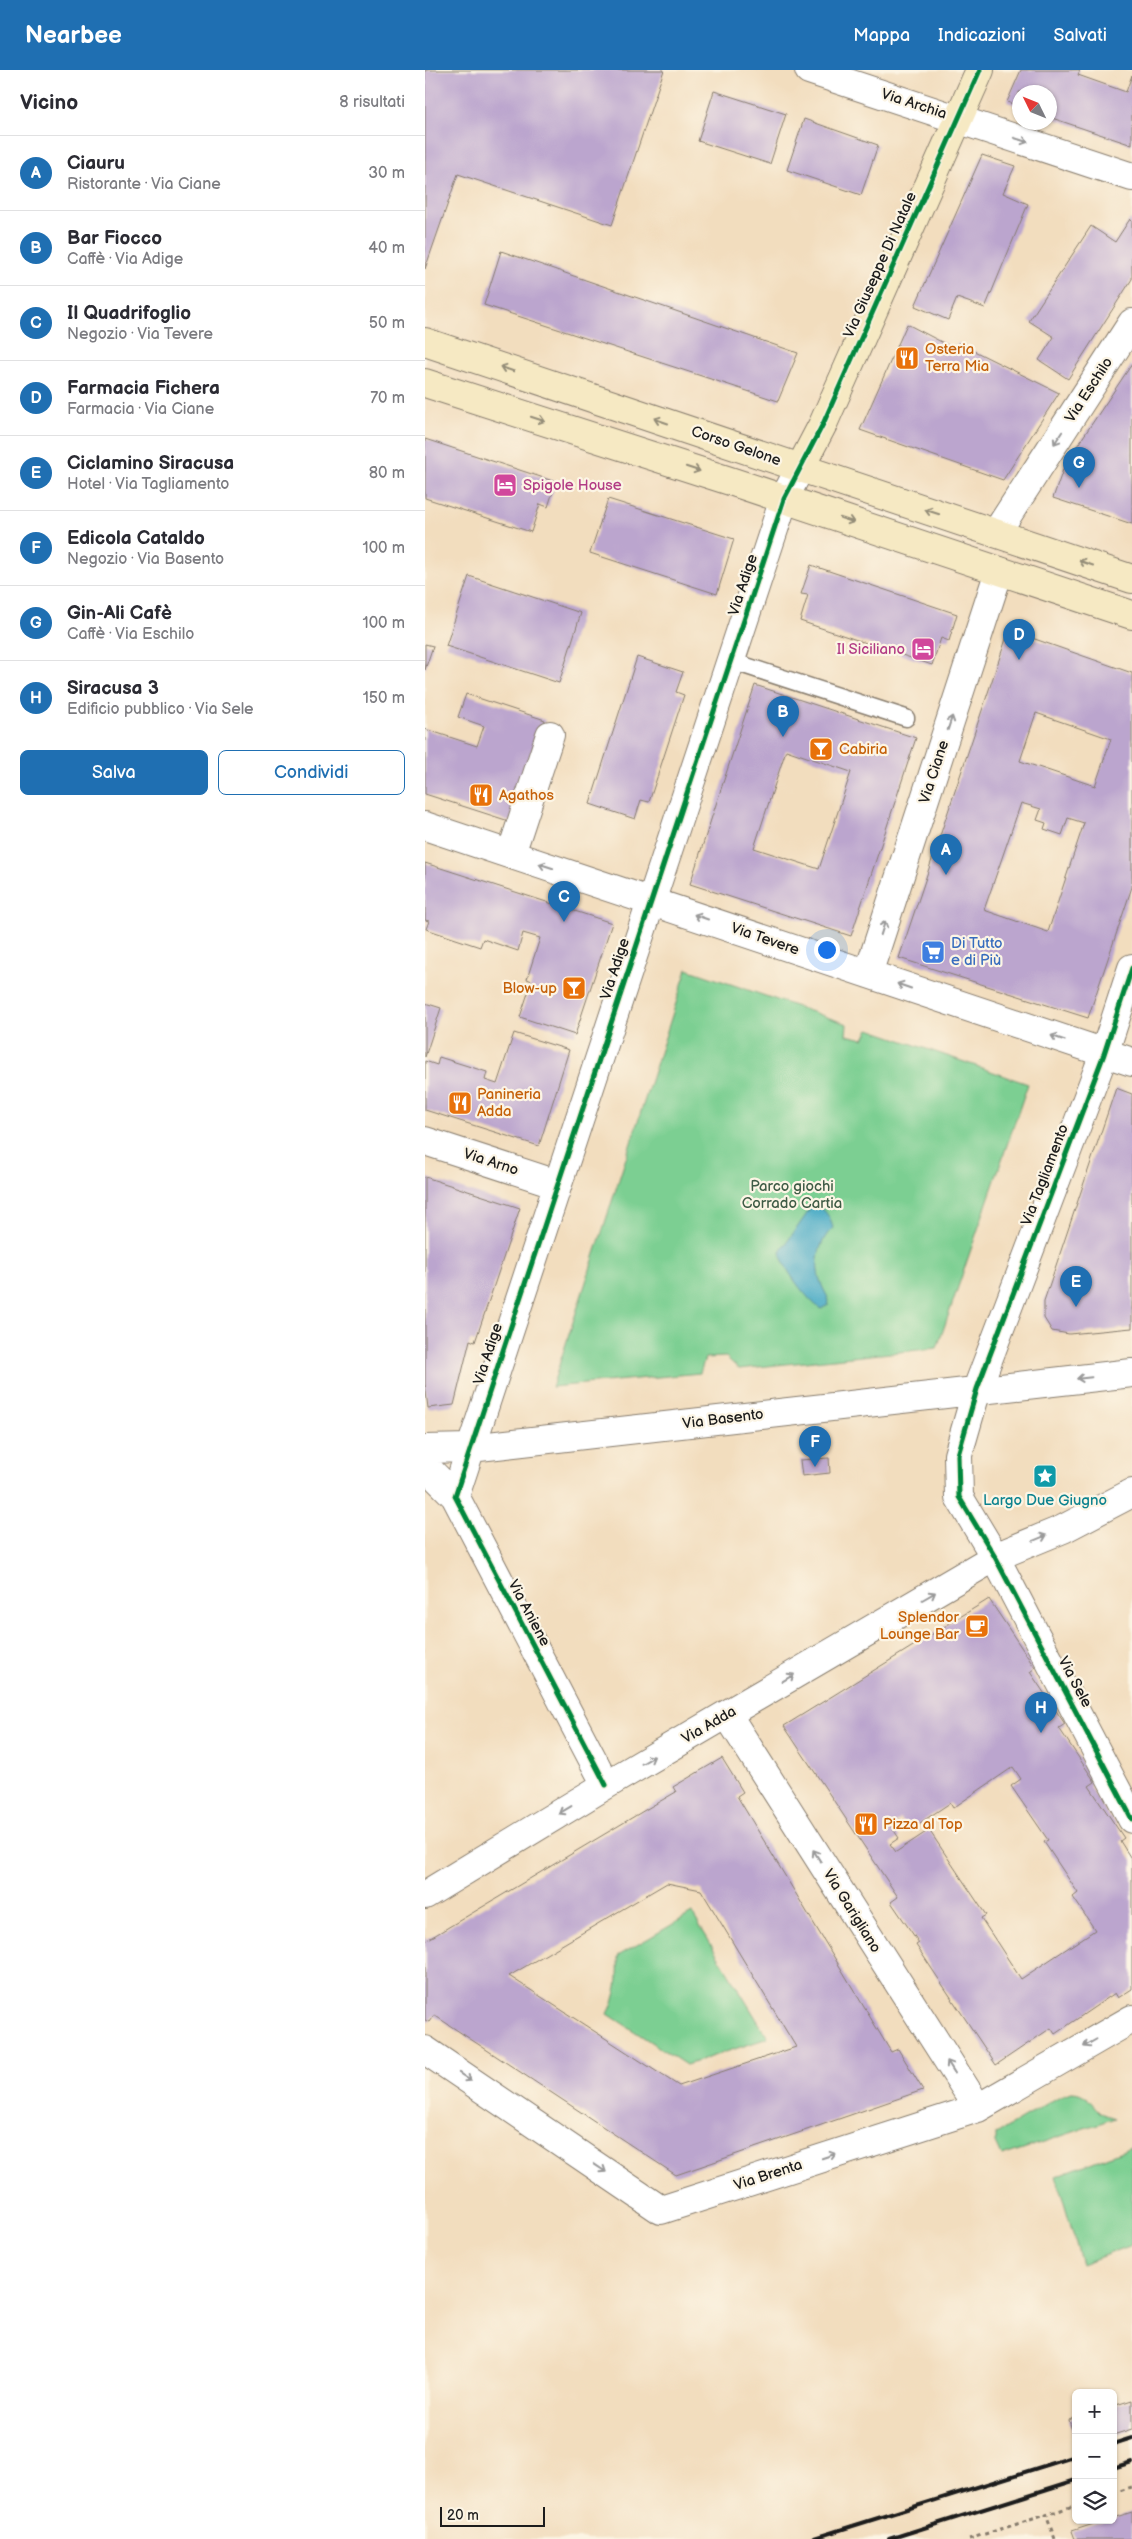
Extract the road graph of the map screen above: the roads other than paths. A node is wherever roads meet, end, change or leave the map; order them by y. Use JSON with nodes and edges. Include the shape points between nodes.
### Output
{"nodes":[{"id":1,"x":809,"y":70,"type":"edge"},
{"id":2,"x":980,"y":70,"type":"edge"},
{"id":3,"x":958,"y":119,"type":"junction"},
{"id":4,"x":1132,"y":177,"type":"edge"},
{"id":5,"x":1132,"y":323,"type":"edge"},
{"id":6,"x":425,"y":342,"type":"edge"},
{"id":7,"x":425,"y":383,"type":"edge"},
{"id":8,"x":800,"y":468,"type":"junction"},
{"id":9,"x":784,"y":499,"type":"junction"},
{"id":10,"x":996,"y":533,"type":"junction"},
{"id":11,"x":999,"y":571,"type":"junction"},
{"id":12,"x":1132,"y":579,"type":"edge"},
{"id":13,"x":1132,"y":615,"type":"edge"},
{"id":14,"x":731,"y":661,"type":"junction"},
{"id":15,"x":906,"y":718,"type":"dead end"},
{"id":16,"x":550,"y":735,"type":"dead end"},
{"id":17,"x":425,"y":826,"type":"edge"},
{"id":18,"x":511,"y":854,"type":"junction"},
{"id":19,"x":652,"y":900,"type":"junction"},
{"id":20,"x":1132,"y":968,"type":"edge"},
{"id":21,"x":868,"y":974,"type":"junction"},
{"id":22,"x":1105,"y":1054,"type":"junction"},
{"id":23,"x":1132,"y":1062,"type":"edge"},
{"id":24,"x":425,"y":1141,"type":"edge"},
{"id":25,"x":557,"y":1184,"type":"junction"},
{"id":26,"x":1132,"y":1372,"type":"edge"},
{"id":27,"x":977,"y":1390,"type":"junction"},
{"id":28,"x":470,"y":1448,"type":"junction"},
{"id":29,"x":425,"y":1449,"type":"edge"},
{"id":30,"x":425,"y":1466,"type":"edge"},
{"id":31,"x":1132,"y":1493,"type":"edge"},
{"id":32,"x":455,"y":1496,"type":"junction"},
{"id":33,"x":995,"y":1557,"type":"junction"},
{"id":34,"x":727,"y":1714,"type":"junction"},
{"id":35,"x":606,"y":1785,"type":"junction"},
{"id":36,"x":1132,"y":1819,"type":"edge"},
{"id":37,"x":425,"y":1895,"type":"edge"},
{"id":38,"x":1132,"y":2019,"type":"edge"},
{"id":39,"x":425,"y":2050,"type":"edge"},
{"id":40,"x":977,"y":2108,"type":"junction"}],
"edges":[{"from":1,"to":3,"type":"street","name":"Via Archia"},
{"from":2,"to":3,"type":"main road","name":"Via Giuseppe Di Natale"},
{"from":3,"to":4,"type":"street","name":"Via Archia","one_way":true},
{"from":3,"to":8,"type":"main road","name":"Via Giuseppe Di Natale","via":[[823,424]]},
{"from":5,"to":10,"type":"street","name":"Via Eschilo","one_way":true},
{"from":8,"to":6,"type":"main road","name":"Corso Gelone","one_way":true},
{"from":7,"to":9,"type":"main road","one_way":true},
{"from":8,"to":9,"type":"street","name":"Via Adige"},
{"from":10,"to":8,"type":"main road","name":"Corso Gelone","one_way":true},
{"from":9,"to":11,"type":"main road","one_way":true},
{"from":9,"to":14,"type":"street","name":"Via Adige"},
{"from":12,"to":10,"type":"main road","name":"Corso Gelone","one_way":true},
{"from":11,"to":13,"type":"main road"},
{"from":21,"to":11,"type":"street","name":"Via Ciane","one_way":true},
{"from":14,"to":15,"type":"lane"},
{"from":14,"to":19,"type":"street","name":"Via Adige"},
{"from":16,"to":18,"type":"street"},
{"from":17,"to":18,"type":"street","name":"Via Tevere"},
{"from":19,"to":18,"type":"street","name":"Via Tevere","one_way":true},
{"from":21,"to":19,"type":"street","name":"Via Tevere","one_way":true},
{"from":19,"to":25,"type":"street","name":"Via Adige"},
{"from":20,"to":22,"type":"street","name":"Via Tagliamento"},
{"from":22,"to":21,"type":"street","name":"Via Tevere","one_way":true},
{"from":22,"to":23,"type":"street","name":"Via Tevere"},
{"from":22,"to":27,"type":"street","name":"Via Tagliamento"},
{"from":24,"to":25,"type":"street","name":"Via Arno"},
{"from":25,"to":28,"type":"street","name":"Via Adige"},
{"from":26,"to":27,"type":"street","name":"Via Basento","one_way":true},
{"from":27,"to":28,"type":"street","name":"Via Basento"},
{"from":27,"to":33,"type":"street","name":"Via Tagliamento","via":[[958,1456],[959,1497]]},
{"from":28,"to":29,"type":"street","name":"Via Basento"},
{"from":28,"to":32,"type":"street"},
{"from":30,"to":32,"type":"street","name":"Via Aniene"},
{"from":33,"to":31,"type":"street","name":"Via Adda","one_way":true,"via":[[1063,1529]]},
{"from":32,"to":35,"type":"street","name":"Via Aniene"},
{"from":34,"to":33,"type":"street","name":"Via Adda","one_way":true},
{"from":33,"to":36,"type":"street","name":"Via Sele"},
{"from":35,"to":34,"type":"street","name":"Via Adda","one_way":true},
{"from":40,"to":34,"type":"street","name":"Via Garigliano","one_way":true},
{"from":35,"to":37,"type":"street","name":"Via Adda","one_way":true},
{"from":38,"to":40,"type":"street","name":"Via Brenta","one_way":true},
{"from":39,"to":40,"type":"street","name":"Via Brenta","one_way":true,"via":[[661,2210]]}]}
